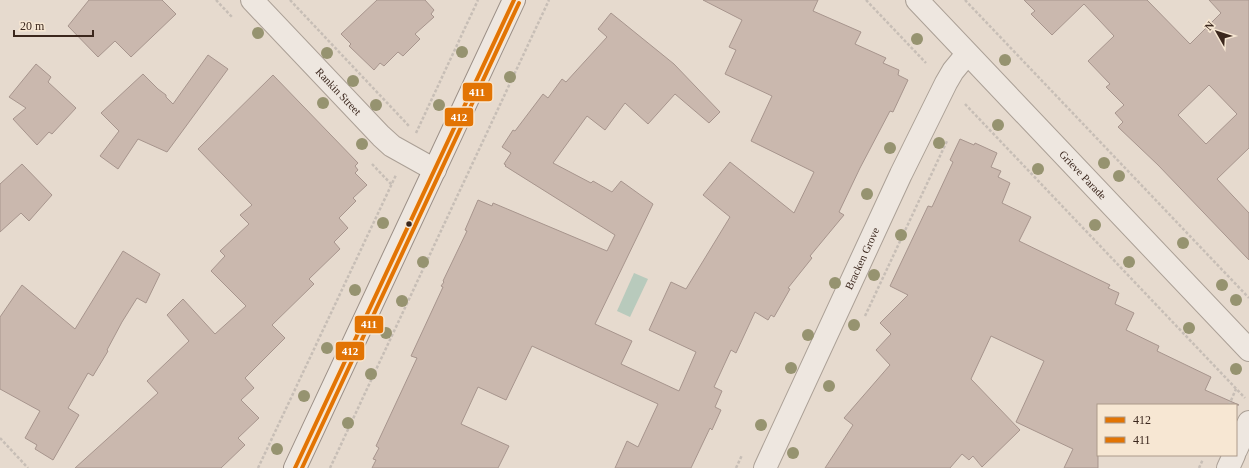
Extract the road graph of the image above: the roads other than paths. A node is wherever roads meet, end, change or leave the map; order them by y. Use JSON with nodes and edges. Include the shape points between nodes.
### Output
{"nodes":[{"id":1,"x":252,"y":0,"type":"edge"},
{"id":2,"x":514,"y":0,"type":"edge"},
{"id":3,"x":917,"y":0,"type":"edge"},
{"id":4,"x":967,"y":54,"type":"junction"},
{"id":5,"x":435,"y":170,"type":"junction"},
{"id":6,"x":1249,"y":350,"type":"edge"},
{"id":7,"x":1249,"y":422,"type":"edge"},
{"id":8,"x":1237,"y":448,"type":"edge"},
{"id":9,"x":1234,"y":456,"type":"edge"},
{"id":10,"x":295,"y":468,"type":"edge"},
{"id":11,"x":765,"y":468,"type":"edge"},
{"id":12,"x":1228,"y":468,"type":"edge"}],
"edges":[{"from":1,"to":5,"type":"street","name":"Rankin Street","via":[[381,136],[392,146]]},
{"from":2,"to":5,"type":"street"},
{"from":3,"to":4,"type":"street","name":"Grieve Parade"},
{"from":4,"to":6,"type":"street","name":"Grieve Parade"},
{"from":4,"to":11,"type":"street","name":"Bracken Grove","via":[[953,70],[901,174]]},
{"from":5,"to":10,"type":"street"},
{"from":7,"to":8,"type":"street"},
{"from":9,"to":12,"type":"street"}]}
